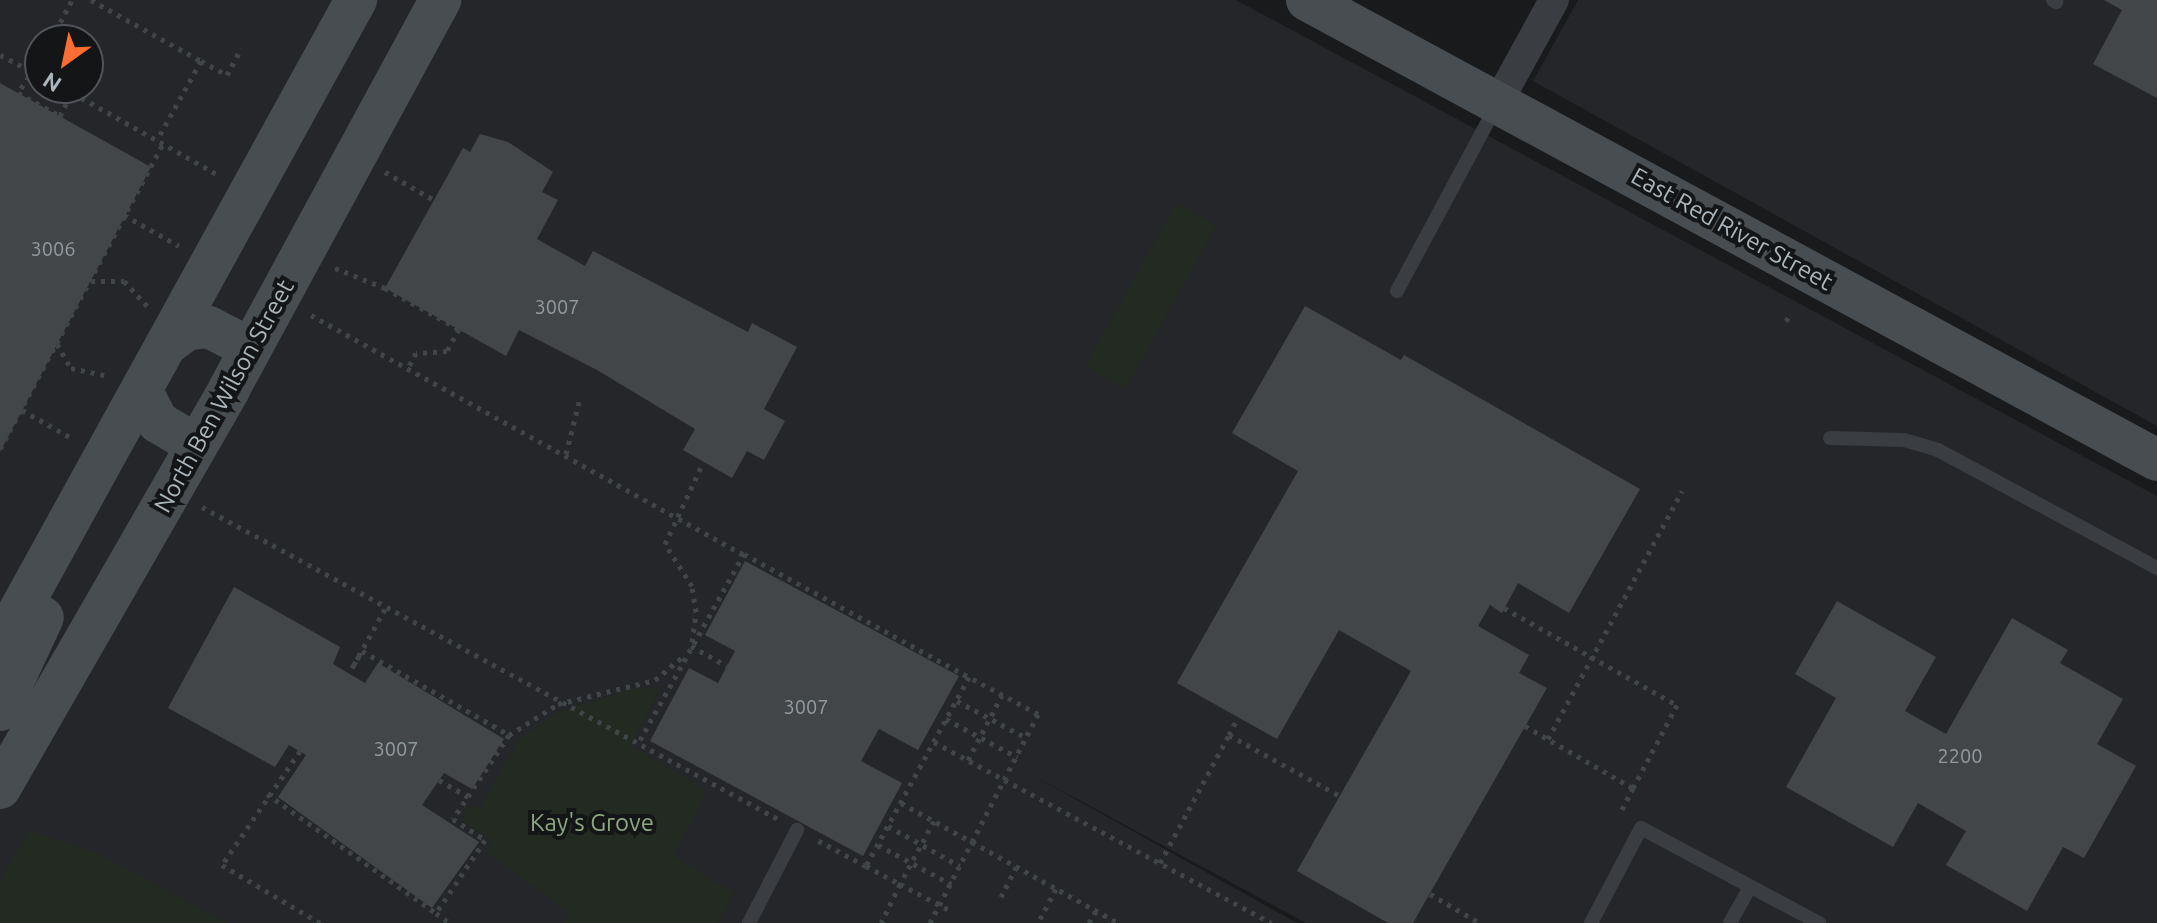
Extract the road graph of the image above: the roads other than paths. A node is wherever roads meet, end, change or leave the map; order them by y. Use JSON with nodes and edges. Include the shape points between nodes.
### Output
{"nodes":[{"id":1,"x":356,"y":0,"type":"edge"},
{"id":2,"x":440,"y":0,"type":"edge"},
{"id":3,"x":1307,"y":0,"type":"edge"},
{"id":4,"x":1554,"y":0,"type":"edge"},
{"id":5,"x":1498,"y":102,"type":"junction"},
{"id":6,"x":1397,"y":291,"type":"dead end"},
{"id":7,"x":161,"y":330,"type":"junction"},
{"id":8,"x":251,"y":349,"type":"junction"},
{"id":9,"x":132,"y":381,"type":"junction"},
{"id":10,"x":1830,"y":438,"type":"dead end"},
{"id":11,"x":196,"y":445,"type":"junction"},
{"id":12,"x":90,"y":455,"type":"junction"},
{"id":13,"x":2157,"y":460,"type":"edge"},
{"id":14,"x":2157,"y":568,"type":"edge"},
{"id":15,"x":0,"y":646,"type":"edge"},
{"id":16,"x":0,"y":710,"type":"edge"},
{"id":17,"x":2,"y":781,"type":"edge"},
{"id":18,"x":797,"y":830,"type":"road end"},
{"id":19,"x":1750,"y":887,"type":"junction"},
{"id":20,"x":749,"y":923,"type":"edge"},
{"id":21,"x":1591,"y":923,"type":"edge"},
{"id":22,"x":1730,"y":923,"type":"edge"},
{"id":23,"x":1819,"y":923,"type":"edge"}],
"edges":[{"from":1,"to":7,"type":"main road"},
{"from":2,"to":8,"type":"main road","name":"North Ben Wilson Street"},
{"from":3,"to":5,"type":"main road","name":"East Red River Street"},
{"from":4,"to":5,"type":"street"},
{"from":5,"to":6,"type":"lane"},
{"from":5,"to":13,"type":"main road","name":"East Red River Street"},
{"from":7,"to":8,"type":"main road","via":[[209,327]]},
{"from":7,"to":9,"type":"main road"},
{"from":8,"to":11,"type":"main road","name":"North Ben Wilson Street"},
{"from":9,"to":11,"type":"main road","via":[[158,422]]},
{"from":9,"to":12,"type":"main road"},
{"from":10,"to":14,"type":"lane","via":[[1904,440],[1938,450]]},
{"from":11,"to":17,"type":"main road","name":"North Ben Wilson Street"},
{"from":12,"to":15,"type":"main road"},
{"from":12,"to":16,"type":"main road","via":[[83,532]]},
{"from":18,"to":20,"type":"lane"},
{"from":19,"to":21,"type":"lane","via":[[1641,828]]},
{"from":19,"to":22,"type":"lane"},
{"from":19,"to":23,"type":"lane"}]}
